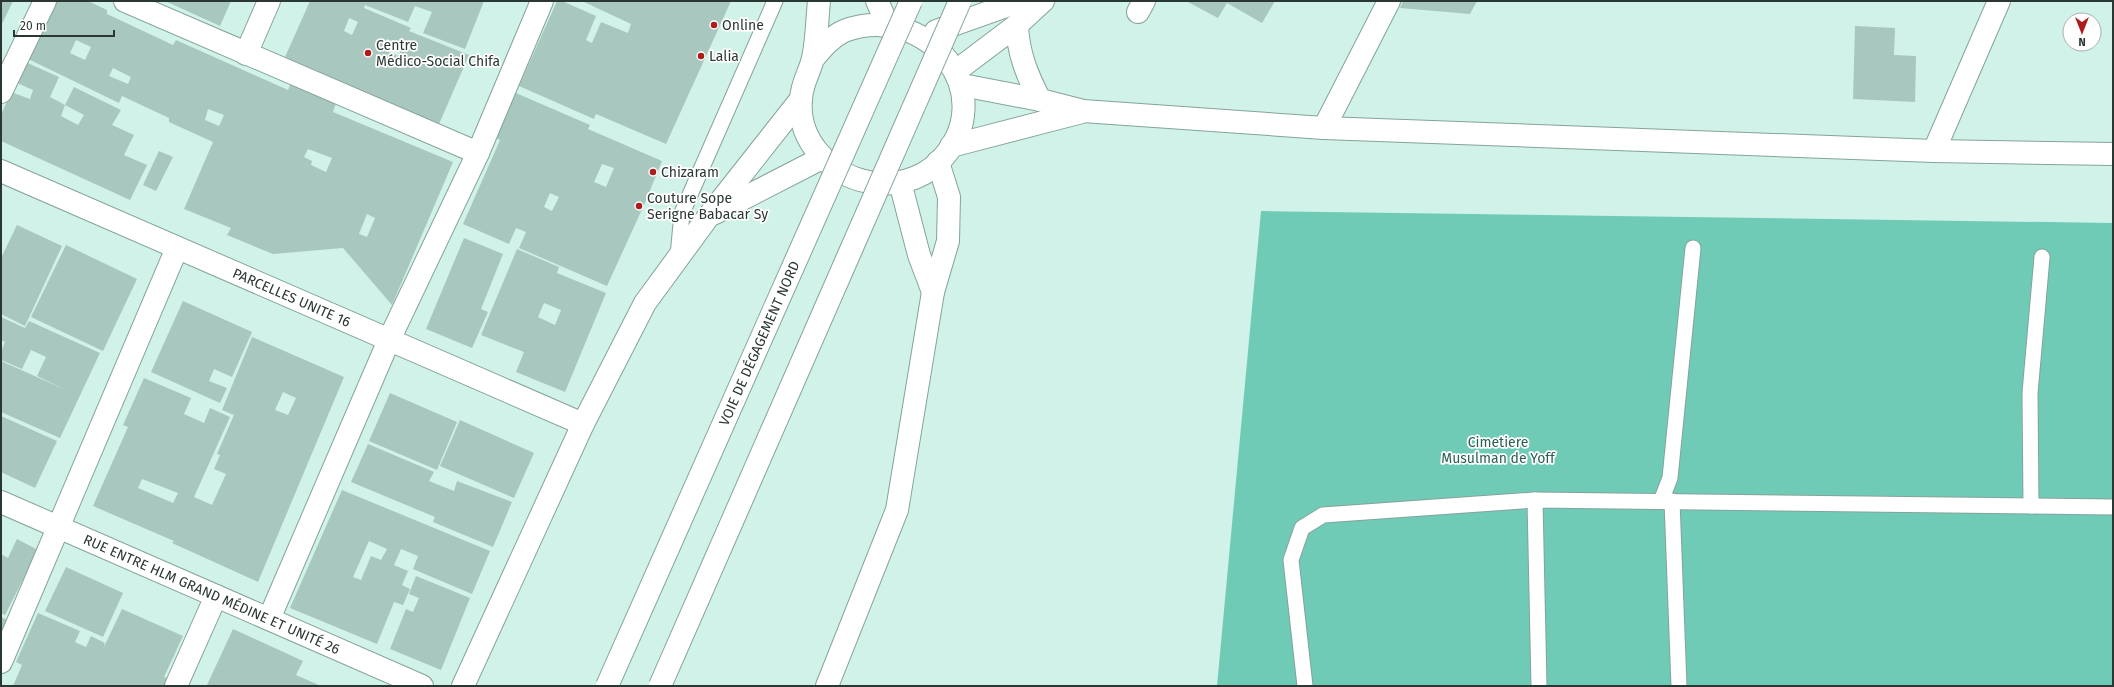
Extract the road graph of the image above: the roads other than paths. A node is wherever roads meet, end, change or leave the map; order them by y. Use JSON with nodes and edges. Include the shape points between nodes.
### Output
{"nodes":[{"id":1,"x":45,"y":1,"type":"edge"},
{"id":2,"x":125,"y":1,"type":"edge"},
{"id":3,"x":269,"y":1,"type":"edge"},
{"id":4,"x":542,"y":1,"type":"edge"},
{"id":5,"x":775,"y":1,"type":"edge"},
{"id":6,"x":819,"y":1,"type":"edge"},
{"id":7,"x":877,"y":1,"type":"edge"},
{"id":8,"x":911,"y":1,"type":"edge"},
{"id":9,"x":960,"y":1,"type":"edge"},
{"id":10,"x":1020,"y":1,"type":"edge"},
{"id":11,"x":1043,"y":1,"type":"edge"},
{"id":12,"x":1388,"y":1,"type":"edge"},
{"id":13,"x":1998,"y":1,"type":"edge"},
{"id":14,"x":886,"y":21,"type":"junction"},
{"id":15,"x":1017,"y":25,"type":"junction"},
{"id":16,"x":926,"y":34,"type":"junction"},
{"id":17,"x":246,"y":54,"type":"junction"},
{"id":18,"x":813,"y":59,"type":"junction"},
{"id":19,"x":959,"y":78,"type":"junction"},
{"id":20,"x":1,"y":92,"type":"edge"},
{"id":21,"x":801,"y":99,"type":"junction"},
{"id":22,"x":1040,"y":100,"type":"junction"},
{"id":23,"x":1083,"y":112,"type":"junction"},
{"id":24,"x":1324,"y":128,"type":"junction"},
{"id":25,"x":1934,"y":151,"type":"junction"},
{"id":26,"x":478,"y":153,"type":"junction"},
{"id":27,"x":945,"y":154,"type":"junction"},
{"id":28,"x":2113,"y":154,"type":"edge"},
{"id":29,"x":822,"y":158,"type":"junction"},
{"id":30,"x":1,"y":170,"type":"edge"},
{"id":31,"x":900,"y":182,"type":"junction"},
{"id":32,"x":708,"y":217,"type":"junction"},
{"id":33,"x":177,"y":248,"type":"junction"},
{"id":34,"x":1693,"y":248,"type":"dead end"},
{"id":35,"x":2042,"y":257,"type":"dead end"},
{"id":36,"x":677,"y":260,"type":"junction"},
{"id":37,"x":933,"y":292,"type":"junction"},
{"id":38,"x":389,"y":340,"type":"junction"},
{"id":39,"x":583,"y":424,"type":"junction"},
{"id":40,"x":1535,"y":500,"type":"junction"},
{"id":41,"x":1667,"y":501,"type":"junction"},
{"id":42,"x":1,"y":502,"type":"edge"},
{"id":43,"x":2030,"y":506,"type":"junction"},
{"id":44,"x":2113,"y":507,"type":"edge"},
{"id":45,"x":59,"y":527,"type":"junction"},
{"id":46,"x":216,"y":596,"type":"junction"},
{"id":47,"x":269,"y":619,"type":"junction"},
{"id":48,"x":1,"y":662,"type":"edge"},
{"id":49,"x":176,"y":686,"type":"edge"},
{"id":50,"x":422,"y":686,"type":"edge"},
{"id":51,"x":463,"y":686,"type":"edge"},
{"id":52,"x":606,"y":686,"type":"edge"},
{"id":53,"x":660,"y":686,"type":"edge"},
{"id":54,"x":827,"y":686,"type":"edge"},
{"id":55,"x":1305,"y":686,"type":"edge"},
{"id":56,"x":1539,"y":686,"type":"edge"},
{"id":57,"x":1678,"y":686,"type":"edge"}],
"edges":[{"from":1,"to":20,"type":"main road"},
{"from":2,"to":17,"type":"main road"},
{"from":3,"to":17,"type":"main road"},
{"from":4,"to":26,"type":"main road"},
{"from":5,"to":36,"type":"lane","via":[[682,213]]},
{"from":6,"to":18,"type":"main road"},
{"from":7,"to":14,"type":"main road"},
{"from":8,"to":52,"type":"main road","name":"VOIE DE DÉGAGEMENT NORD","bridge":true},
{"from":9,"to":53,"type":"main road","bridge":true},
{"from":10,"to":16,"type":"main road"},
{"from":11,"to":15,"type":"main road"},
{"from":12,"to":24,"type":"main road"},
{"from":13,"to":25,"type":"main road"},
{"from":14,"to":16,"type":"main road","via":[[907,25]]},
{"from":14,"to":18,"type":"main road","via":[[865,23],[844,31],[827,43]]},
{"from":15,"to":19,"type":"main road"},
{"from":15,"to":22,"type":"main road","via":[[1021,56],[1027,76]]},
{"from":16,"to":19,"type":"main road","via":[[943,47]]},
{"from":17,"to":26,"type":"main road"},
{"from":18,"to":21,"type":"main road","via":[[804,78]]},
{"from":19,"to":22,"type":"main road"},
{"from":19,"to":27,"type":"main road","via":[[963,113],[961,127]]},
{"from":21,"to":29,"type":"main road","via":[[802,120],[810,140]]},
{"from":21,"to":32,"type":"main road"},
{"from":22,"to":23,"type":"main road"},
{"from":23,"to":24,"type":"main road"},
{"from":23,"to":27,"type":"main road"},
{"from":24,"to":25,"type":"main road"},
{"from":25,"to":28,"type":"main road"},
{"from":26,"to":38,"type":"main road"},
{"from":27,"to":31,"type":"main road","via":[[920,175]]},
{"from":27,"to":37,"type":"main road","via":[[949,197],[948,241]]},
{"from":29,"to":31,"type":"main road","via":[[838,171],[858,180],[879,184]]},
{"from":29,"to":32,"type":"main road"},
{"from":30,"to":33,"type":"main road","name":"PARCELLES UNITE 16"},
{"from":31,"to":37,"type":"main road","via":[[919,255]]},
{"from":32,"to":36,"type":"main road"},
{"from":33,"to":38,"type":"main road","name":"PARCELLES UNITE 16"},
{"from":33,"to":45,"type":"main road"},
{"from":34,"to":41,"type":"lane"},
{"from":35,"to":43,"type":"lane","via":[[2030,393]]},
{"from":36,"to":39,"type":"main road","via":[[645,303]]},
{"from":37,"to":54,"type":"main road","via":[[897,510]]},
{"from":38,"to":39,"type":"main road","name":"PARCELLES UNITE 16"},
{"from":38,"to":47,"type":"main road"},
{"from":39,"to":51,"type":"main road"},
{"from":40,"to":41,"type":"lane"},
{"from":40,"to":55,"type":"lane","via":[[1323,514],[1302,528],[1291,560]]},
{"from":40,"to":56,"type":"lane"},
{"from":41,"to":43,"type":"lane"},
{"from":41,"to":57,"type":"lane"},
{"from":42,"to":45,"type":"main road","name":"RUE ENTRE HLM GRAND MÉDINE ET UNITÉ 26"},
{"from":43,"to":44,"type":"lane"},
{"from":45,"to":46,"type":"main road","name":"RUE ENTRE HLM GRAND MÉDINE ET UNITÉ 26"},
{"from":45,"to":48,"type":"main road"},
{"from":46,"to":47,"type":"main road","name":"RUE ENTRE HLM GRAND MÉDINE ET UNITÉ 26"},
{"from":46,"to":49,"type":"main road"},
{"from":47,"to":50,"type":"main road","name":"RUE ENTRE HLM GRAND MÉDINE ET UNITÉ 26"}]}
